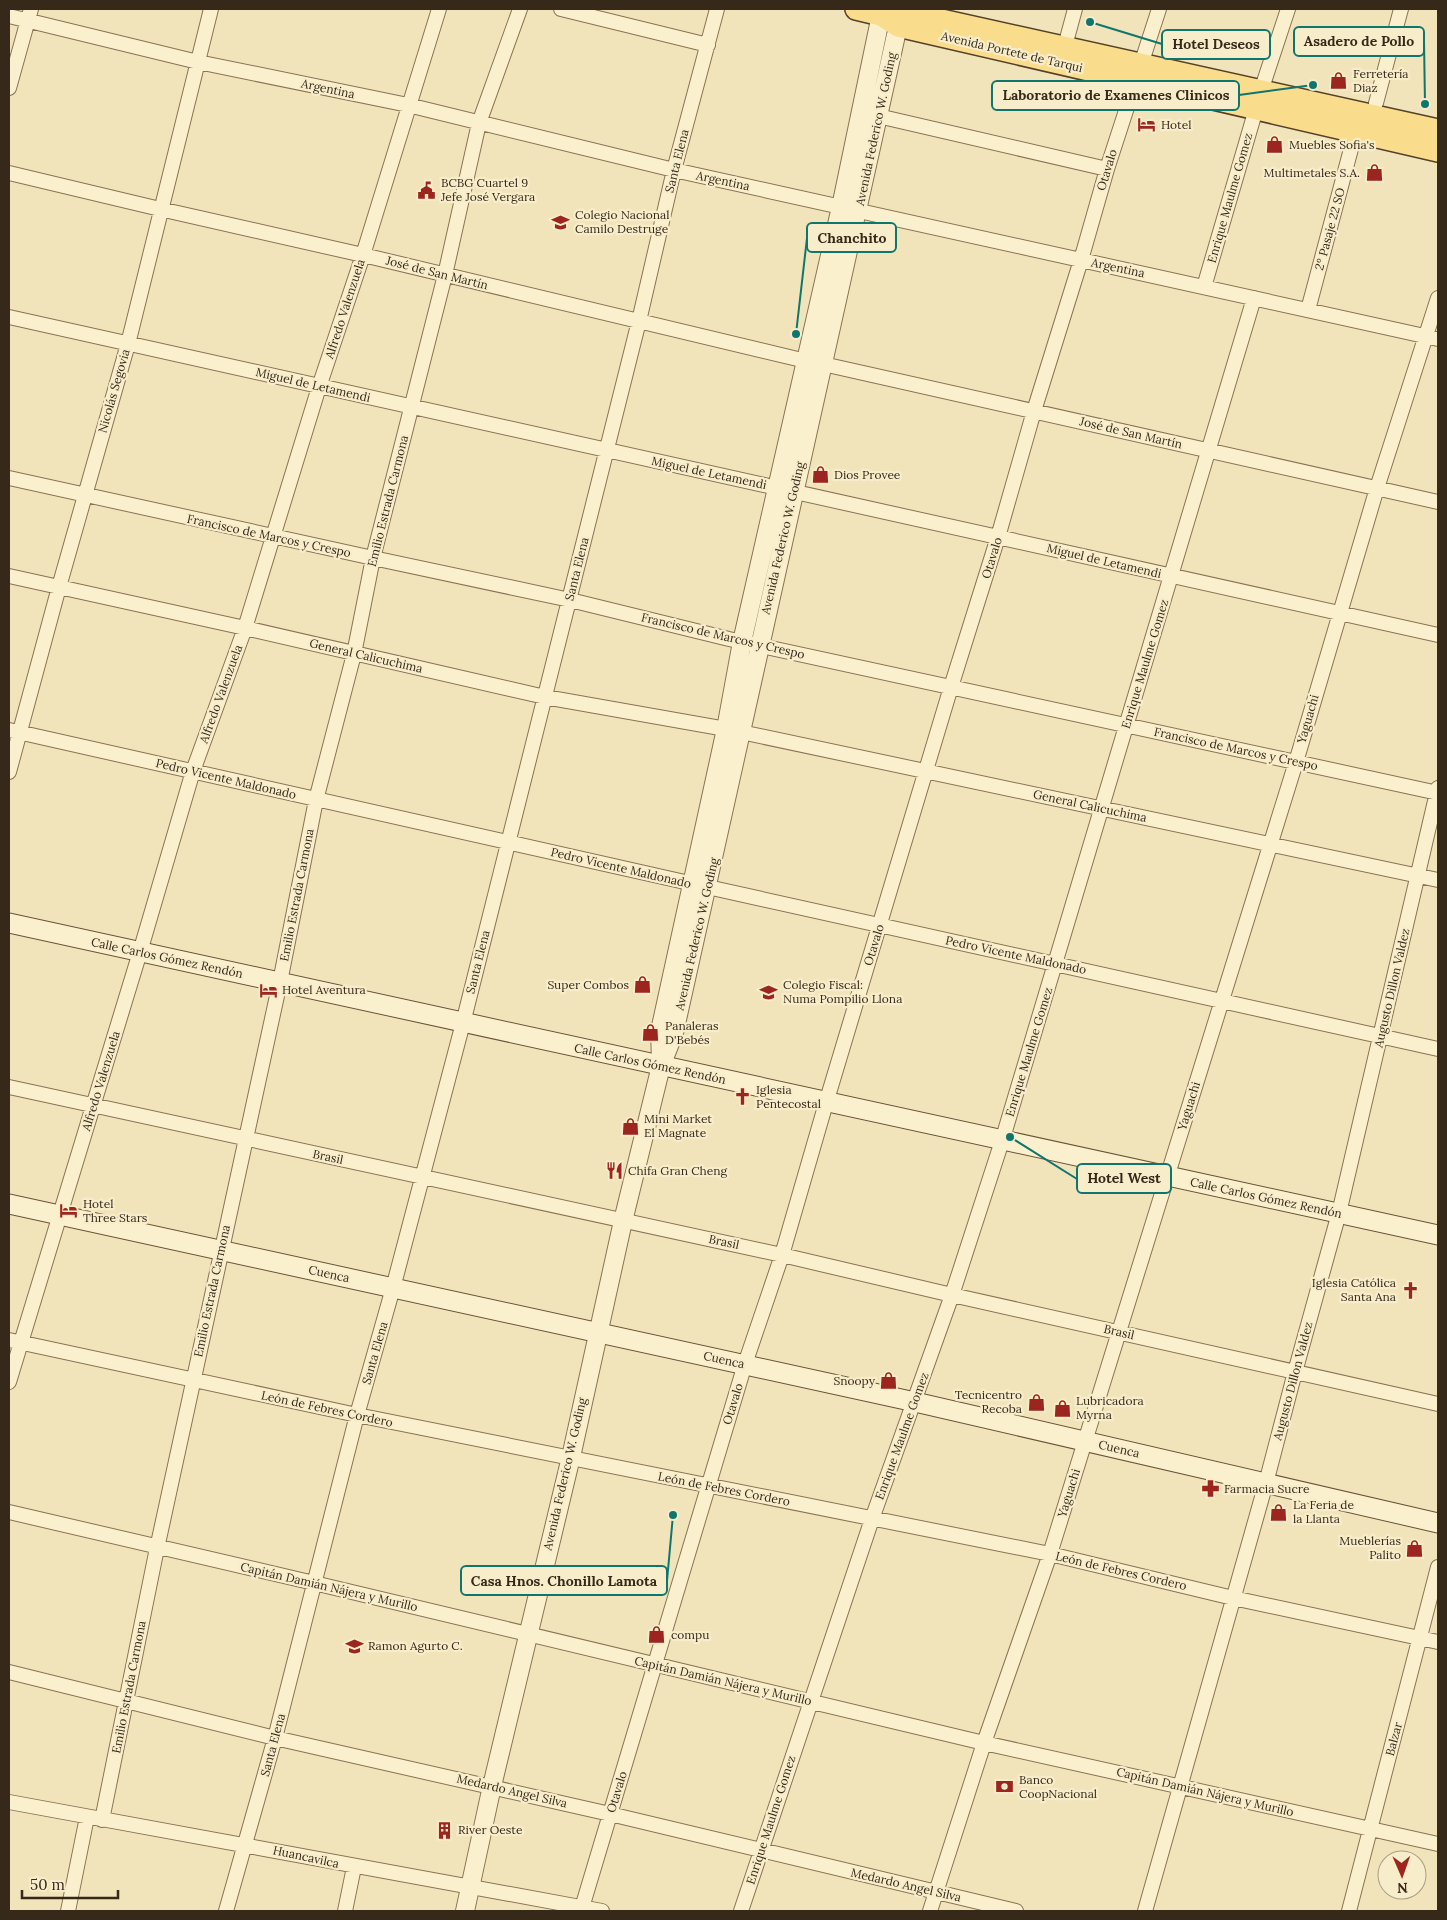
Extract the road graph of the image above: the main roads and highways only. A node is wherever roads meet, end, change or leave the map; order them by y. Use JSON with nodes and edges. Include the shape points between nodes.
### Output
{"nodes":[{"id":1,"x":856,"y":9,"type":"edge"},
{"id":2,"x":893,"y":14,"type":"edge"},
{"id":3,"x":1138,"y":72,"type":"junction"},
{"id":4,"x":1258,"y":100,"type":"junction"},
{"id":5,"x":1438,"y":130,"type":"edge"},
{"id":6,"x":1438,"y":151,"type":"edge"},
{"id":7,"x":9,"y":923,"type":"edge"},
{"id":8,"x":9,"y":1204,"type":"edge"},
{"id":9,"x":1438,"y":1235,"type":"edge"},
{"id":10,"x":1438,"y":1522,"type":"edge"}],
"edges":[{"from":1,"to":2,"type":"main road","name":"Avenida Portete de Tarqui"},
{"from":2,"to":3,"type":"main road","name":"Avenida Portete de Tarqui"},
{"from":2,"to":3,"type":"main road","name":"Avenida Portete de Tarqui","via":[[1065,46]]},
{"from":3,"to":4,"type":"main road","name":"Avenida Portete de Tarqui"},
{"from":4,"to":5,"type":"main road","name":"Avenida Portete de Tarqui"},
{"from":4,"to":6,"type":"main road","name":"Avenida Portete de Tarqui"},
{"from":7,"to":9,"type":"main road","name":"Calle Carlos Gómez Rendón"},
{"from":8,"to":10,"type":"main road","name":"Cuenca","via":[[745,1364]]}]}
